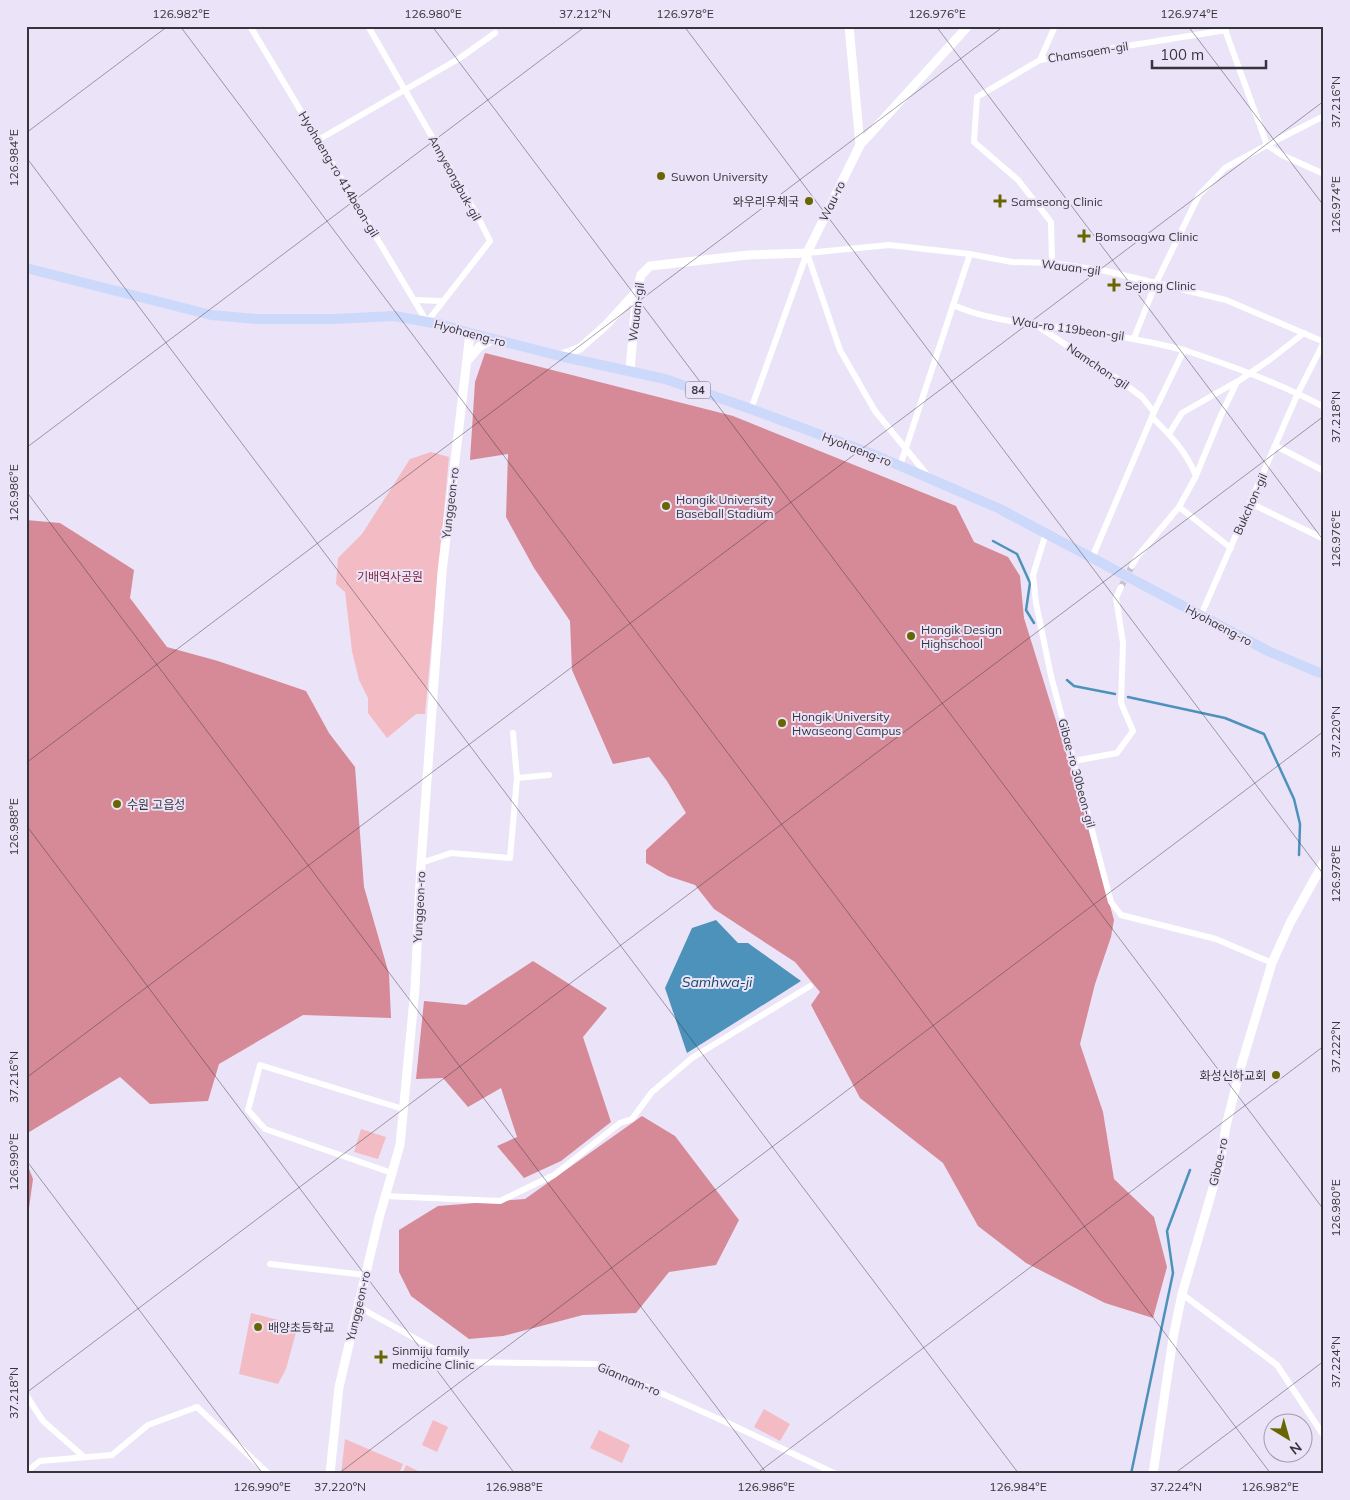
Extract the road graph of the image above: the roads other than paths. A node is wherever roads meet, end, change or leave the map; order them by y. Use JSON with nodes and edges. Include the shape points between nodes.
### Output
{"nodes":[{"id":1,"x":250,"y":26,"type":"edge"},
{"id":2,"x":368,"y":26,"type":"edge"},
{"id":3,"x":849,"y":26,"type":"edge"},
{"id":4,"x":968,"y":26,"type":"edge"},
{"id":5,"x":1055,"y":26,"type":"edge"},
{"id":6,"x":1225,"y":28,"type":"edge"},
{"id":7,"x":495,"y":33,"type":"dead end"},
{"id":8,"x":1040,"y":60,"type":"junction"},
{"id":9,"x":405,"y":90,"type":"junction"},
{"id":10,"x":1324,"y":116,"type":"edge"},
{"id":11,"x":318,"y":140,"type":"junction"},
{"id":12,"x":860,"y":145,"type":"junction"},
{"id":13,"x":1267,"y":145,"type":"junction"},
{"id":14,"x":1324,"y":174,"type":"edge"},
{"id":15,"x":807,"y":253,"type":"junction"},
{"id":16,"x":970,"y":254,"type":"junction"},
{"id":17,"x":1052,"y":263,"type":"junction"},
{"id":18,"x":26,"y":268,"type":"edge"},
{"id":19,"x":1156,"y":283,"type":"junction"},
{"id":20,"x":637,"y":290,"type":"junction"},
{"id":21,"x":414,"y":300,"type":"junction"},
{"id":22,"x":442,"y":301,"type":"junction"},
{"id":23,"x":953,"y":305,"type":"junction"},
{"id":24,"x":427,"y":322,"type":"junction"},
{"id":25,"x":1037,"y":325,"type":"junction"},
{"id":26,"x":1304,"y":333,"type":"junction"},
{"id":27,"x":470,"y":334,"type":"junction"},
{"id":28,"x":1134,"y":338,"type":"junction"},
{"id":29,"x":493,"y":339,"type":"junction"},
{"id":30,"x":1324,"y":342,"type":"edge"},
{"id":31,"x":1184,"y":350,"type":"junction"},
{"id":32,"x":560,"y":356,"type":"junction"},
{"id":33,"x":467,"y":362,"type":"junction"},
{"id":34,"x":630,"y":370,"type":"junction"},
{"id":35,"x":1250,"y":373,"type":"junction"},
{"id":36,"x":1237,"y":382,"type":"junction"},
{"id":37,"x":1298,"y":393,"type":"junction"},
{"id":38,"x":1324,"y":407,"type":"edge"},
{"id":39,"x":751,"y":409,"type":"junction"},
{"id":40,"x":1153,"y":414,"type":"junction"},
{"id":41,"x":1169,"y":434,"type":"junction"},
{"id":42,"x":1276,"y":446,"type":"junction"},
{"id":43,"x":906,"y":449,"type":"junction"},
{"id":44,"x":900,"y":466,"type":"junction"},
{"id":45,"x":1324,"y":471,"type":"edge"},
{"id":46,"x":1196,"y":476,"type":"junction"},
{"id":47,"x":930,"y":479,"type":"junction"},
{"id":48,"x":1250,"y":504,"type":"junction"},
{"id":49,"x":1179,"y":507,"type":"junction"},
{"id":50,"x":1046,"y":533,"type":"junction"},
{"id":51,"x":1324,"y":539,"type":"edge"},
{"id":52,"x":1231,"y":548,"type":"junction"},
{"id":53,"x":1092,"y":558,"type":"junction"},
{"id":54,"x":1132,"y":566,"type":"tunnel mouth"},
{"id":55,"x":1121,"y":587,"type":"tunnel mouth"},
{"id":56,"x":1201,"y":615,"type":"junction"},
{"id":57,"x":1324,"y":674,"type":"edge"},
{"id":58,"x":513,"y":733,"type":"dead end"},
{"id":59,"x":1074,"y":762,"type":"junction"},
{"id":60,"x":549,"y":775,"type":"dead end"},
{"id":61,"x":517,"y":778,"type":"junction"},
{"id":62,"x":1324,"y":862,"type":"edge"},
{"id":63,"x":421,"y":864,"type":"junction"},
{"id":64,"x":1272,"y":963,"type":"junction"},
{"id":65,"x":810,"y":986,"type":"dead end"},
{"id":66,"x":403,"y":1109,"type":"junction"},
{"id":67,"x":392,"y":1173,"type":"junction"},
{"id":68,"x":385,"y":1196,"type":"junction"},
{"id":69,"x":270,"y":1264,"type":"dead end"},
{"id":70,"x":365,"y":1274,"type":"junction"},
{"id":71,"x":1182,"y":1294,"type":"junction"},
{"id":72,"x":357,"y":1306,"type":"junction"},
{"id":73,"x":26,"y":1395,"type":"edge"},
{"id":74,"x":1324,"y":1436,"type":"edge"},
{"id":75,"x":84,"y":1457,"type":"junction"},
{"id":76,"x":26,"y":1472,"type":"edge"},
{"id":77,"x":269,"y":1474,"type":"edge"},
{"id":78,"x":330,"y":1474,"type":"edge"},
{"id":79,"x":836,"y":1474,"type":"edge"},
{"id":80,"x":1153,"y":1474,"type":"edge"}],
"edges":[{"from":1,"to":11,"type":"street","name":"Hyohaeng-ro 414beon-gil"},
{"from":2,"to":9,"type":"street","name":"Annyeongbuk-gil"},
{"from":3,"to":12,"type":"street"},
{"from":4,"to":12,"type":"street","name":"Wau-ro"},
{"from":5,"to":8,"type":"street"},
{"from":6,"to":8,"type":"street","name":"Chamsaem-gil"},
{"from":6,"to":13,"type":"street"},
{"from":7,"to":9,"type":"street"},
{"from":8,"to":17,"type":"street","name":"Chamsaem-gil","via":[[977,98],[974,142],[1018,180],[1051,222]]},
{"from":9,"to":11,"type":"street"},
{"from":9,"to":22,"type":"street","name":"Annyeongbuk-gil","via":[[490,241]]},
{"from":10,"to":13,"type":"street"},
{"from":11,"to":21,"type":"street","name":"Hyohaeng-ro 414beon-gil"},
{"from":12,"to":15,"type":"street","name":"Wau-ro"},
{"from":13,"to":14,"type":"street"},
{"from":13,"to":19,"type":"street","via":[[1225,168],[1199,195]]},
{"from":15,"to":16,"type":"street","name":"Wauan-gil","via":[[889,245]]},
{"from":15,"to":20,"type":"street","name":"Wauan-gil","via":[[748,255],[650,266],[641,275]]},
{"from":15,"to":39,"type":"street","name":"Wau-ro"},
{"from":15,"to":43,"type":"street","via":[[840,350],[875,410]]},
{"from":16,"to":17,"type":"street","name":"Wauan-gil","via":[[1012,262]]},
{"from":16,"to":23,"type":"street"},
{"from":17,"to":19,"type":"street","name":"Wauan-gil"},
{"from":18,"to":24,"type":"main road","name":"Hyohaeng-ro","number":"84","via":[[211,315],[258,319],[394,316]]},
{"from":19,"to":26,"type":"street","name":"Wauan-gil","via":[[1226,300]]},
{"from":19,"to":28,"type":"street"},
{"from":20,"to":32,"type":"street","via":[[580,348]]},
{"from":20,"to":34,"type":"street","name":"Wauan-gil"},
{"from":21,"to":22,"type":"street"},
{"from":21,"to":24,"type":"street","name":"Hyohaeng-ro 414beon-gil"},
{"from":22,"to":24,"type":"street","name":"Annyeongbuk-gil"},
{"from":23,"to":25,"type":"street","name":"Wau-ro 119beon-gil","via":[[991,317]]},
{"from":23,"to":43,"type":"street","name":"Hyohaeng-ro"},
{"from":24,"to":27,"type":"main road","name":"Hyohaeng-ro","number":"84"},
{"from":25,"to":28,"type":"street","name":"Wau-ro 119beon-gil"},
{"from":25,"to":40,"type":"street","name":"Namchon-gil","via":[[1142,397]]},
{"from":26,"to":30,"type":"street","name":"Wauan-gil"},
{"from":26,"to":35,"type":"street"},
{"from":27,"to":29,"type":"main road","name":"Hyohaeng-ro","number":"84"},
{"from":27,"to":33,"type":"street","name":"Yunggeon-ro"},
{"from":28,"to":31,"type":"street","name":"Wau-ro 119beon-gil"},
{"from":29,"to":32,"type":"main road","name":"Hyohaeng-ro","number":"84"},
{"from":29,"to":33,"type":"street","via":[[480,346]]},
{"from":30,"to":37,"type":"street","name":"Bukchon-gil"},
{"from":31,"to":35,"type":"street","name":"Wau-ro 119beon-gil"},
{"from":31,"to":40,"type":"street"},
{"from":32,"to":34,"type":"main road","name":"Hyohaeng-ro","number":"84"},
{"from":33,"to":63,"type":"street","name":"Yunggeon-ro","via":[[442,572]]},
{"from":34,"to":39,"type":"main road","name":"Hyohaeng-ro","number":"84"},
{"from":35,"to":36,"type":"street"},
{"from":35,"to":37,"type":"street","name":"Wau-ro 119beon-gil"},
{"from":36,"to":41,"type":"street","via":[[1182,413]]},
{"from":36,"to":46,"type":"street"},
{"from":37,"to":38,"type":"street","name":"Wau-ro 119beon-gil"},
{"from":37,"to":42,"type":"street","name":"Bukchon-gil"},
{"from":39,"to":44,"type":"main road","name":"Hyohaeng-ro","number":"84"},
{"from":40,"to":41,"type":"street","name":"Namchon-gil"},
{"from":40,"to":53,"type":"street"},
{"from":41,"to":46,"type":"street","name":"Namchon-gil","via":[[1189,460]]},
{"from":42,"to":45,"type":"street"},
{"from":42,"to":48,"type":"street","name":"Bukchon-gil"},
{"from":43,"to":44,"type":"street","name":"Hyohaeng-ro"},
{"from":43,"to":47,"type":"street"},
{"from":44,"to":47,"type":"main road","name":"Hyohaeng-ro","number":"84"},
{"from":46,"to":49,"type":"street"},
{"from":47,"to":50,"type":"main road","name":"Hyohaeng-ro","number":"84"},
{"from":48,"to":51,"type":"street"},
{"from":48,"to":52,"type":"street","name":"Bukchon-gil"},
{"from":49,"to":52,"type":"street"},
{"from":49,"to":54,"type":"street"},
{"from":50,"to":53,"type":"main road","name":"Hyohaeng-ro","number":"84"},
{"from":50,"to":59,"type":"street","name":"Gibae-ro 30beon-gil","via":[[1033,575],[1036,603]]},
{"from":52,"to":56,"type":"street","name":"Bukchon-gil"},
{"from":53,"to":56,"type":"main road","name":"Hyohaeng-ro","number":"84"},
{"from":55,"to":59,"type":"street","via":[[1116,598],[1123,643],[1121,704],[1133,732],[1117,753]]},
{"from":56,"to":57,"type":"main road","name":"Hyohaeng-ro","number":"84","via":[[1268,651]]},
{"from":58,"to":61,"type":"street"},
{"from":59,"to":64,"type":"street","name":"Gibae-ro 30beon-gil","via":[[1111,902],[1121,915],[1216,939]]},
{"from":60,"to":61,"type":"street"},
{"from":61,"to":63,"type":"street","via":[[510,858],[451,853]]},
{"from":62,"to":64,"type":"street","name":"Gibae-ro"},
{"from":63,"to":66,"type":"street","name":"Yunggeon-ro","via":[[416,989]]},
{"from":64,"to":71,"type":"street","name":"Gibae-ro","via":[[1241,1066],[1220,1164]]},
{"from":65,"to":68,"type":"street","via":[[692,1058],[652,1092],[632,1119],[620,1123],[554,1175],[500,1201]]},
{"from":66,"to":67,"type":"street","name":"Yunggeon-ro","via":[[400,1146]]},
{"from":66,"to":67,"type":"street","via":[[260,1065],[248,1110],[265,1129]]},
{"from":67,"to":68,"type":"street","name":"Yunggeon-ro"},
{"from":68,"to":70,"type":"street","name":"Yunggeon-ro"},
{"from":69,"to":70,"type":"street"},
{"from":70,"to":72,"type":"street","name":"Yunggeon-ro"},
{"from":71,"to":74,"type":"street","via":[[1277,1365]]},
{"from":71,"to":80,"type":"street","name":"Gibae-ro"},
{"from":72,"to":78,"type":"street","name":"Yunggeon-ro","via":[[339,1387]]},
{"from":72,"to":79,"type":"street","name":"Giannam-ro","via":[[462,1362],[596,1364]]},
{"from":73,"to":75,"type":"street","via":[[43,1421]]},
{"from":75,"to":76,"type":"street","via":[[40,1461]]},
{"from":75,"to":77,"type":"street","via":[[112,1455],[148,1425],[197,1407]]}]}
